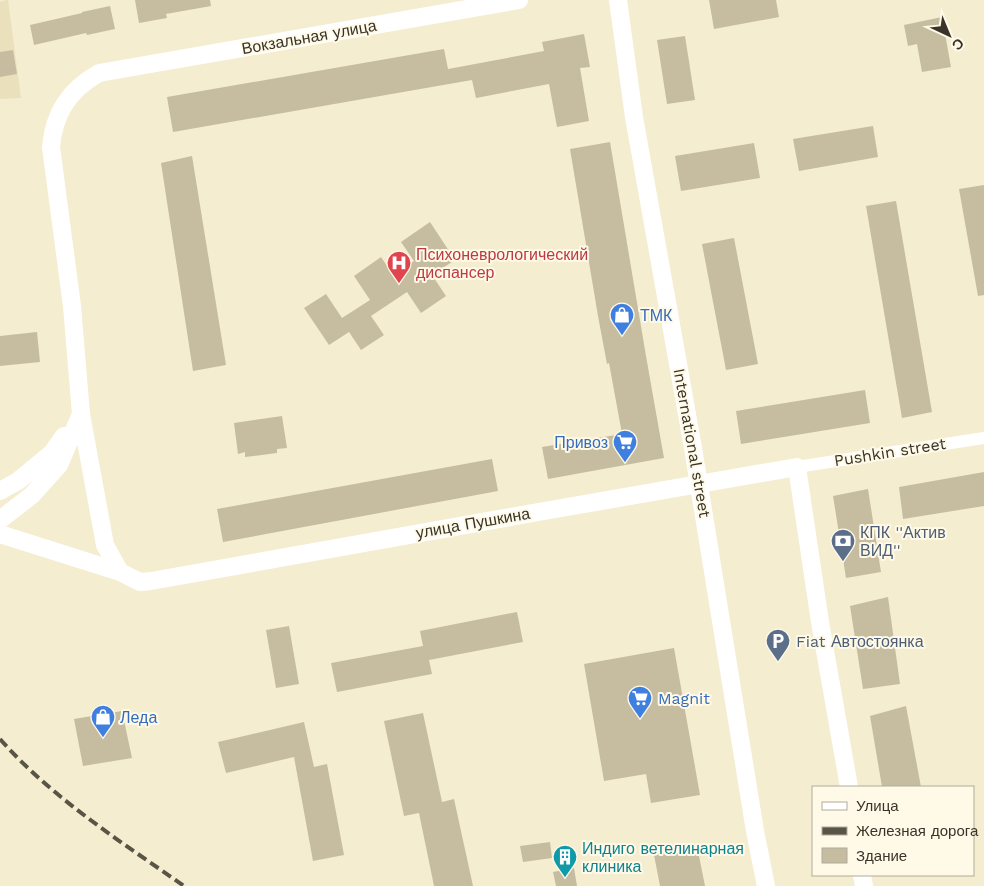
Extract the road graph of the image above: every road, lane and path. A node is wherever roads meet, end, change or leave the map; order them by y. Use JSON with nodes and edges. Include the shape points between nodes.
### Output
{"nodes":[{"id":1,"x":519,"y":0,"type":"edge"},
{"id":2,"x":618,"y":0,"type":"edge"},
{"id":3,"x":81,"y":414,"type":"junction"},
{"id":4,"x":984,"y":438,"type":"edge"},
{"id":5,"x":796,"y":467,"type":"junction"},
{"id":6,"x":699,"y":484,"type":"junction"},
{"id":7,"x":0,"y":490,"type":"edge"},
{"id":8,"x":0,"y":520,"type":"edge"},
{"id":9,"x":0,"y":534,"type":"edge"},
{"id":10,"x":120,"y":572,"type":"junction"},
{"id":11,"x":849,"y":786,"type":"edge"},
{"id":12,"x":766,"y":886,"type":"edge"}],
"edges":[{"from":1,"to":3,"type":"main road","name":"Вокзальная улица","via":[[99,73],[73,92],[62,106],[51,147],[72,306]]},
{"from":2,"to":6,"type":"main road","name":"International street","via":[[634,117]]},
{"from":3,"to":7,"type":"main road","via":[[52,452],[18,481]]},
{"from":3,"to":8,"type":"main road","via":[[59,465],[32,495]]},
{"from":3,"to":10,"type":"main road","via":[[105,546]]},
{"from":4,"to":5,"type":"street","name":"Pushkin street"},
{"from":5,"to":6,"type":"main road","name":"улица Пушкина"},
{"from":5,"to":11,"type":"main road"},
{"from":6,"to":10,"type":"main road","name":"улица Пушкина","via":[[150,581],[140,582]]},
{"from":6,"to":12,"type":"main road","name":"International street"},
{"from":9,"to":10,"type":"main road"}]}
